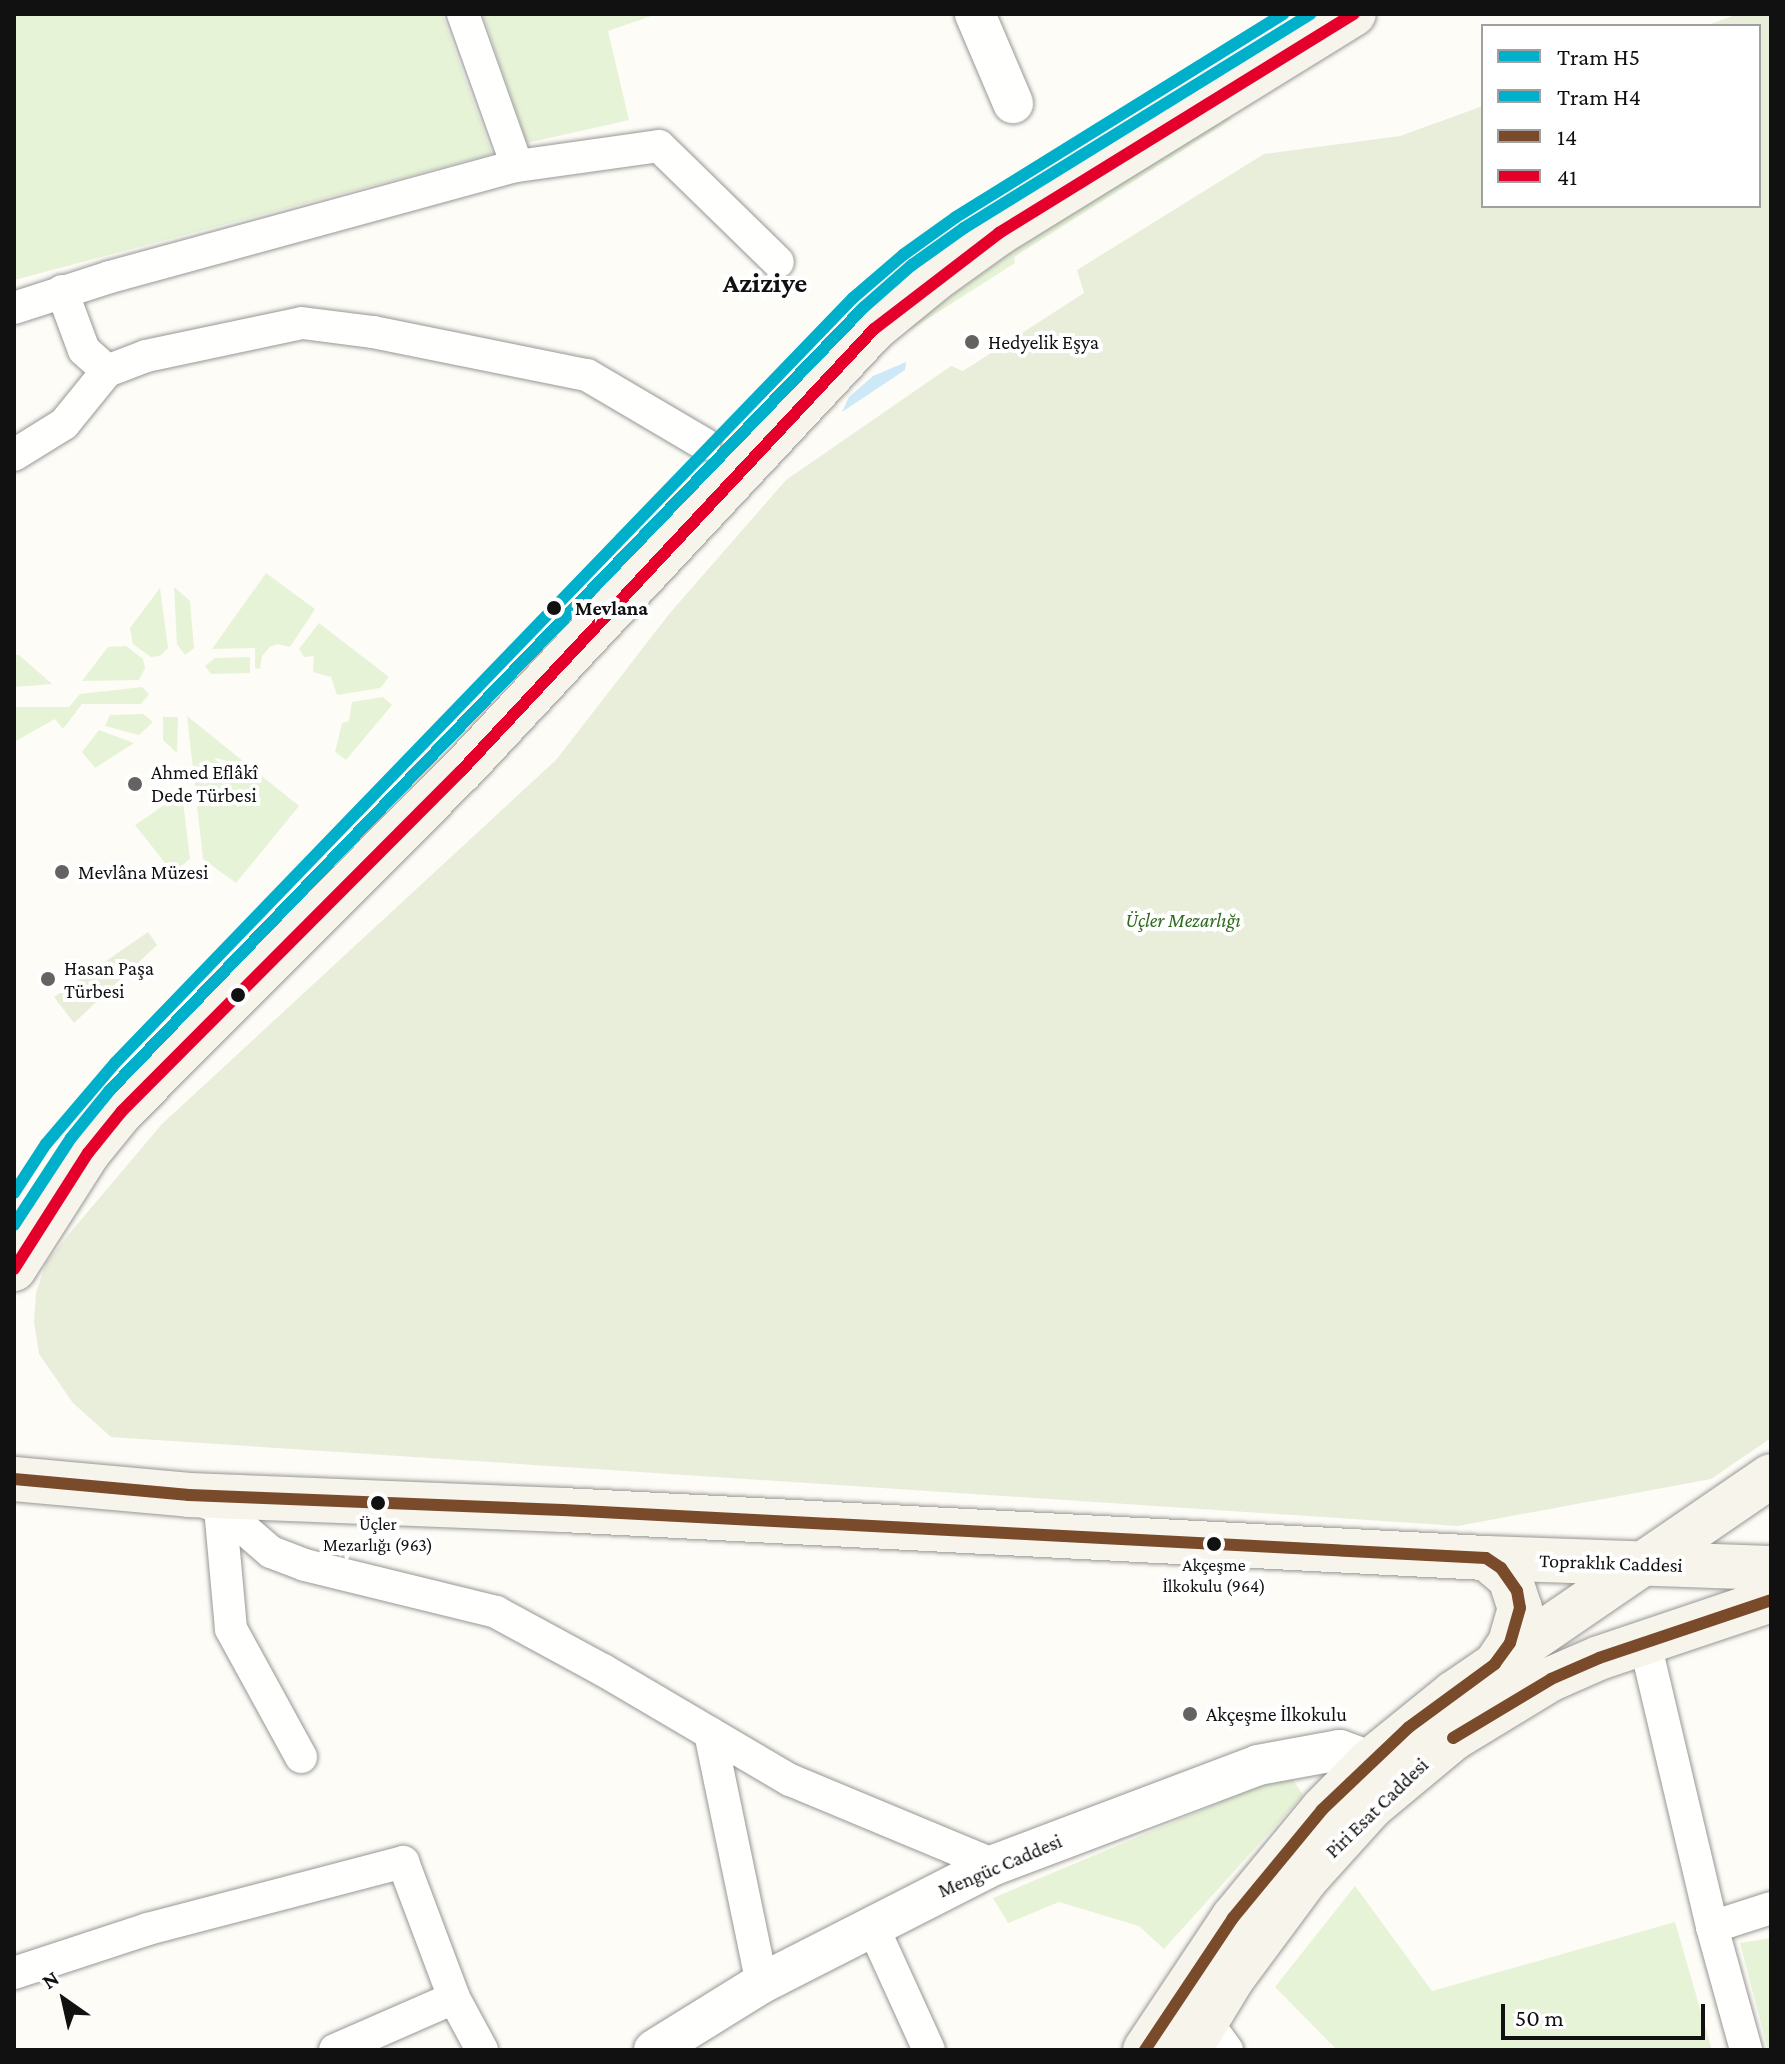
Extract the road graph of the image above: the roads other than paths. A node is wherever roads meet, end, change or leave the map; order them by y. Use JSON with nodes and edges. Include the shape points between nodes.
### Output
{"nodes":[{"id":1,"x":463,"y":14,"type":"edge"},
{"id":2,"x":975,"y":14,"type":"edge"},
{"id":3,"x":1354,"y":14,"type":"edge"},
{"id":4,"x":1013,"y":103,"type":"dead end"},
{"id":5,"x":517,"y":166,"type":"junction"},
{"id":6,"x":778,"y":262,"type":"dead end"},
{"id":7,"x":62,"y":291,"type":"junction"},
{"id":8,"x":14,"y":308,"type":"edge"},
{"id":9,"x":107,"y":371,"type":"junction"},
{"id":10,"x":704,"y":444,"type":"dead end"},
{"id":11,"x":14,"y":455,"type":"edge"},
{"id":12,"x":14,"y":1269,"type":"edge"},
{"id":13,"x":1771,"y":1476,"type":"edge"},
{"id":14,"x":14,"y":1479,"type":"edge"},
{"id":15,"x":204,"y":1502,"type":"junction"},
{"id":16,"x":1486,"y":1558,"type":"junction"},
{"id":17,"x":1638,"y":1564,"type":"junction"},
{"id":18,"x":1771,"y":1568,"type":"edge"},
{"id":19,"x":1771,"y":1600,"type":"edge"},
{"id":20,"x":1645,"y":1643,"type":"junction"},
{"id":21,"x":1495,"y":1664,"type":"junction"},
{"id":22,"x":710,"y":1733,"type":"junction"},
{"id":23,"x":301,"y":1757,"type":"dead end"},
{"id":24,"x":1370,"y":1761,"type":"junction"},
{"id":25,"x":994,"y":1865,"type":"junction"},
{"id":26,"x":1771,"y":1908,"type":"edge"},
{"id":27,"x":872,"y":1925,"type":"junction"},
{"id":28,"x":1712,"y":1927,"type":"junction"},
{"id":29,"x":14,"y":1973,"type":"edge"},
{"id":30,"x":762,"y":1983,"type":"junction"},
{"id":31,"x":454,"y":1998,"type":"junction"},
{"id":32,"x":1207,"y":2040,"type":"edge"},
{"id":33,"x":335,"y":2050,"type":"edge"},
{"id":34,"x":482,"y":2050,"type":"edge"},
{"id":35,"x":654,"y":2050,"type":"edge"},
{"id":36,"x":929,"y":2050,"type":"edge"},
{"id":37,"x":1145,"y":2050,"type":"edge"},
{"id":38,"x":1746,"y":2050,"type":"edge"}],
"edges":[{"from":1,"to":5,"type":"street"},
{"from":2,"to":4,"type":"street"},
{"from":3,"to":12,"type":"main road","via":[[999,233],[874,329],[461,771],[122,1111],[88,1153]]},
{"from":5,"to":6,"type":"street","via":[[659,146]]},
{"from":5,"to":7,"type":"street"},
{"from":7,"to":8,"type":"street"},
{"from":7,"to":9,"type":"street","via":[[84,350]]},
{"from":9,"to":10,"type":"street","via":[[146,356],[302,323],[587,375]]},
{"from":9,"to":11,"type":"street","via":[[64,424]]},
{"from":13,"to":17,"type":"main road","name":"Piri Esat Caddesi"},
{"from":14,"to":15,"type":"main road","name":"Topraklık Caddesi"},
{"from":15,"to":16,"type":"main road","name":"Topraklık Caddesi","via":[[563,1510]]},
{"from":15,"to":22,"type":"street","via":[[271,1552],[305,1565],[496,1612]]},
{"from":15,"to":23,"type":"street","via":[[231,1629]]},
{"from":16,"to":17,"type":"main road","name":"Topraklık Caddesi"},
{"from":16,"to":21,"type":"main road","via":[[1510,1578],[1520,1608],[1510,1643]]},
{"from":17,"to":18,"type":"main road","name":"Topraklık Caddesi"},
{"from":17,"to":21,"type":"main road","name":"Piri Esat Caddesi"},
{"from":19,"to":20,"type":"main road","name":"Piri Esat Caddesi"},
{"from":20,"to":28,"type":"street"},
{"from":20,"to":32,"type":"main road","name":"Piri Esat Caddesi","via":[[1551,1679],[1454,1738],[1372,1806],[1306,1879]]},
{"from":21,"to":24,"type":"main road","name":"Piri Esat Caddesi"},
{"from":22,"to":25,"type":"street","via":[[790,1780]]},
{"from":22,"to":30,"type":"street"},
{"from":24,"to":25,"type":"street","name":"Mengüc Caddesi","via":[[1340,1750],[1258,1765]]},
{"from":24,"to":37,"type":"main road","name":"Piri Esat Caddesi","via":[[1233,1918]]},
{"from":25,"to":27,"type":"street","name":"Mengüc Caddesi"},
{"from":26,"to":28,"type":"street"},
{"from":27,"to":30,"type":"street","name":"Mengüc Caddesi"},
{"from":27,"to":36,"type":"street"},
{"from":28,"to":38,"type":"street"},
{"from":29,"to":31,"type":"street","via":[[148,1929],[403,1862]]},
{"from":30,"to":35,"type":"street","name":"Mengüc Caddesi"},
{"from":31,"to":33,"type":"street"},
{"from":31,"to":34,"type":"street"}]}
